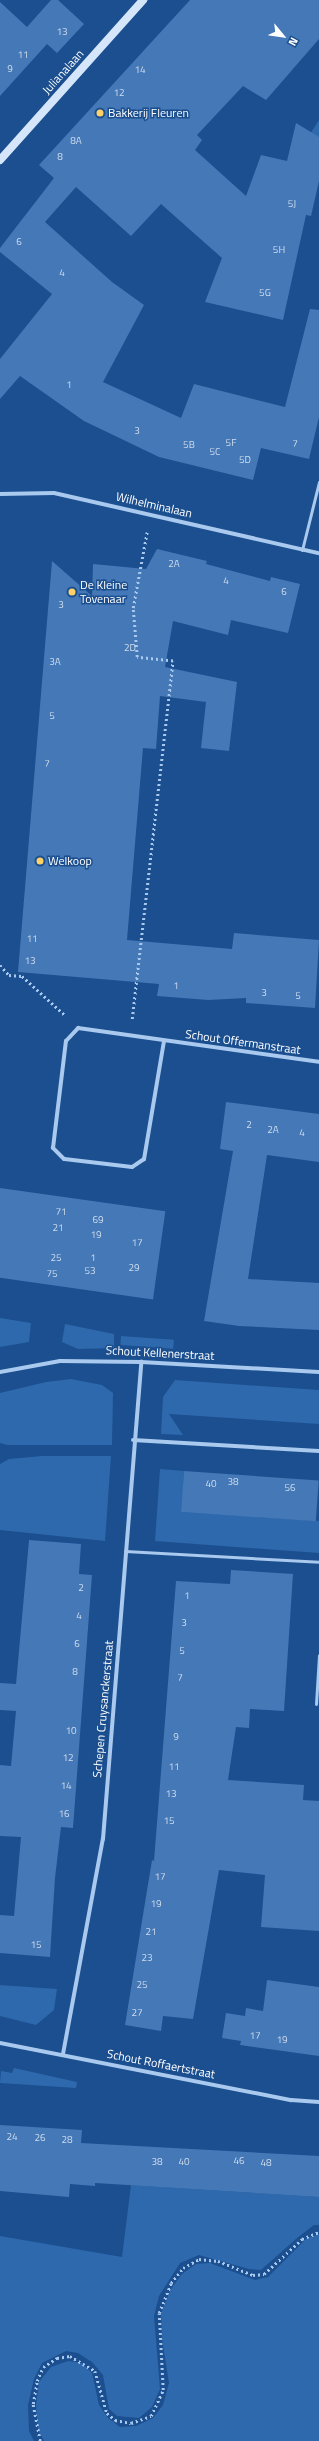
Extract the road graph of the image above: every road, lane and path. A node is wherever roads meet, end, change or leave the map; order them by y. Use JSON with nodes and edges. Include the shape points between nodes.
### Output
{"nodes":[{"id":1,"x":143,"y":0,"type":"edge"},
{"id":2,"x":0,"y":160,"type":"edge"},
{"id":3,"x":319,"y":482,"type":"edge"},
{"id":4,"x":0,"y":494,"type":"edge"},
{"id":5,"x":151,"y":515,"type":"junction"},
{"id":6,"x":302,"y":550,"type":"junction"},
{"id":7,"x":319,"y":553,"type":"edge"},
{"id":8,"x":0,"y":965,"type":"edge"},
{"id":9,"x":78,"y":1028,"type":"junction"},
{"id":10,"x":130,"y":1036,"type":"junction"},
{"id":11,"x":164,"y":1041,"type":"junction"},
{"id":12,"x":319,"y":1062,"type":"edge"},
{"id":13,"x":141,"y":1362,"type":"junction"},
{"id":14,"x":0,"y":1372,"type":"edge"},
{"id":15,"x":319,"y":1372,"type":"edge"},
{"id":16,"x":133,"y":1440,"type":"junction"},
{"id":17,"x":319,"y":1451,"type":"edge"},
{"id":18,"x":126,"y":1551,"type":"junction"},
{"id":19,"x":319,"y":1562,"type":"edge"},
{"id":20,"x":319,"y":1655,"type":"edge"},
{"id":21,"x":316,"y":1704,"type":"dead end"},
{"id":22,"x":0,"y":2043,"type":"edge"},
{"id":23,"x":63,"y":2054,"type":"junction"},
{"id":24,"x":319,"y":2102,"type":"edge"},
{"id":25,"x":319,"y":2232,"type":"edge"},
{"id":26,"x":40,"y":2441,"type":"edge"}],
"edges":[{"from":1,"to":2,"type":"street","name":"Julianalaan"},
{"from":3,"to":6,"type":"lane"},
{"from":4,"to":5,"type":"street","name":"Wilhelminalaan","via":[[54,493]]},
{"from":5,"to":6,"type":"street","name":"Wilhelminalaan"},
{"from":5,"to":10,"type":"path","via":[[133,608],[137,657],[173,661]]},
{"from":6,"to":7,"type":"street","name":"Wilhelminalaan"},
{"from":8,"to":9,"type":"path","via":[[9,974],[22,976]]},
{"from":9,"to":10,"type":"street","name":"Schout Offermanstraat"},
{"from":9,"to":11,"type":"street","via":[[66,1042],[53,1148],[64,1159],[132,1167],[144,1159]]},
{"from":10,"to":11,"type":"street","name":"Schout Offermanstraat"},
{"from":11,"to":12,"type":"street","name":"Schout Offermanstraat"},
{"from":13,"to":14,"type":"street","name":"Schout Kellenerstraat","via":[[60,1361]]},
{"from":13,"to":15,"type":"street","name":"Schout Kellenerstraat"},
{"from":13,"to":16,"type":"street","name":"Schepen Cruysanckerstraat"},
{"from":16,"to":17,"type":"street"},
{"from":16,"to":18,"type":"street","name":"Schepen Cruysanckerstraat"},
{"from":18,"to":19,"type":"lane"},
{"from":18,"to":23,"type":"street","name":"Schepen Cruysanckerstraat","via":[[102,1839]]},
{"from":20,"to":21,"type":"lane"},
{"from":22,"to":23,"type":"street","name":"Schout Roffaertstraat"},
{"from":23,"to":24,"type":"street","name":"Schout Roffaertstraat","via":[[291,2100]]},
{"from":25,"to":26,"type":"path","via":[[302,2238],[264,2274],[253,2275],[218,2260],[199,2260],[182,2268],[171,2283],[159,2313],[163,2390],[151,2416],[131,2423],[115,2420],[107,2413],[95,2371],[70,2356],[57,2358],[43,2367],[37,2380],[33,2404]]}]}
